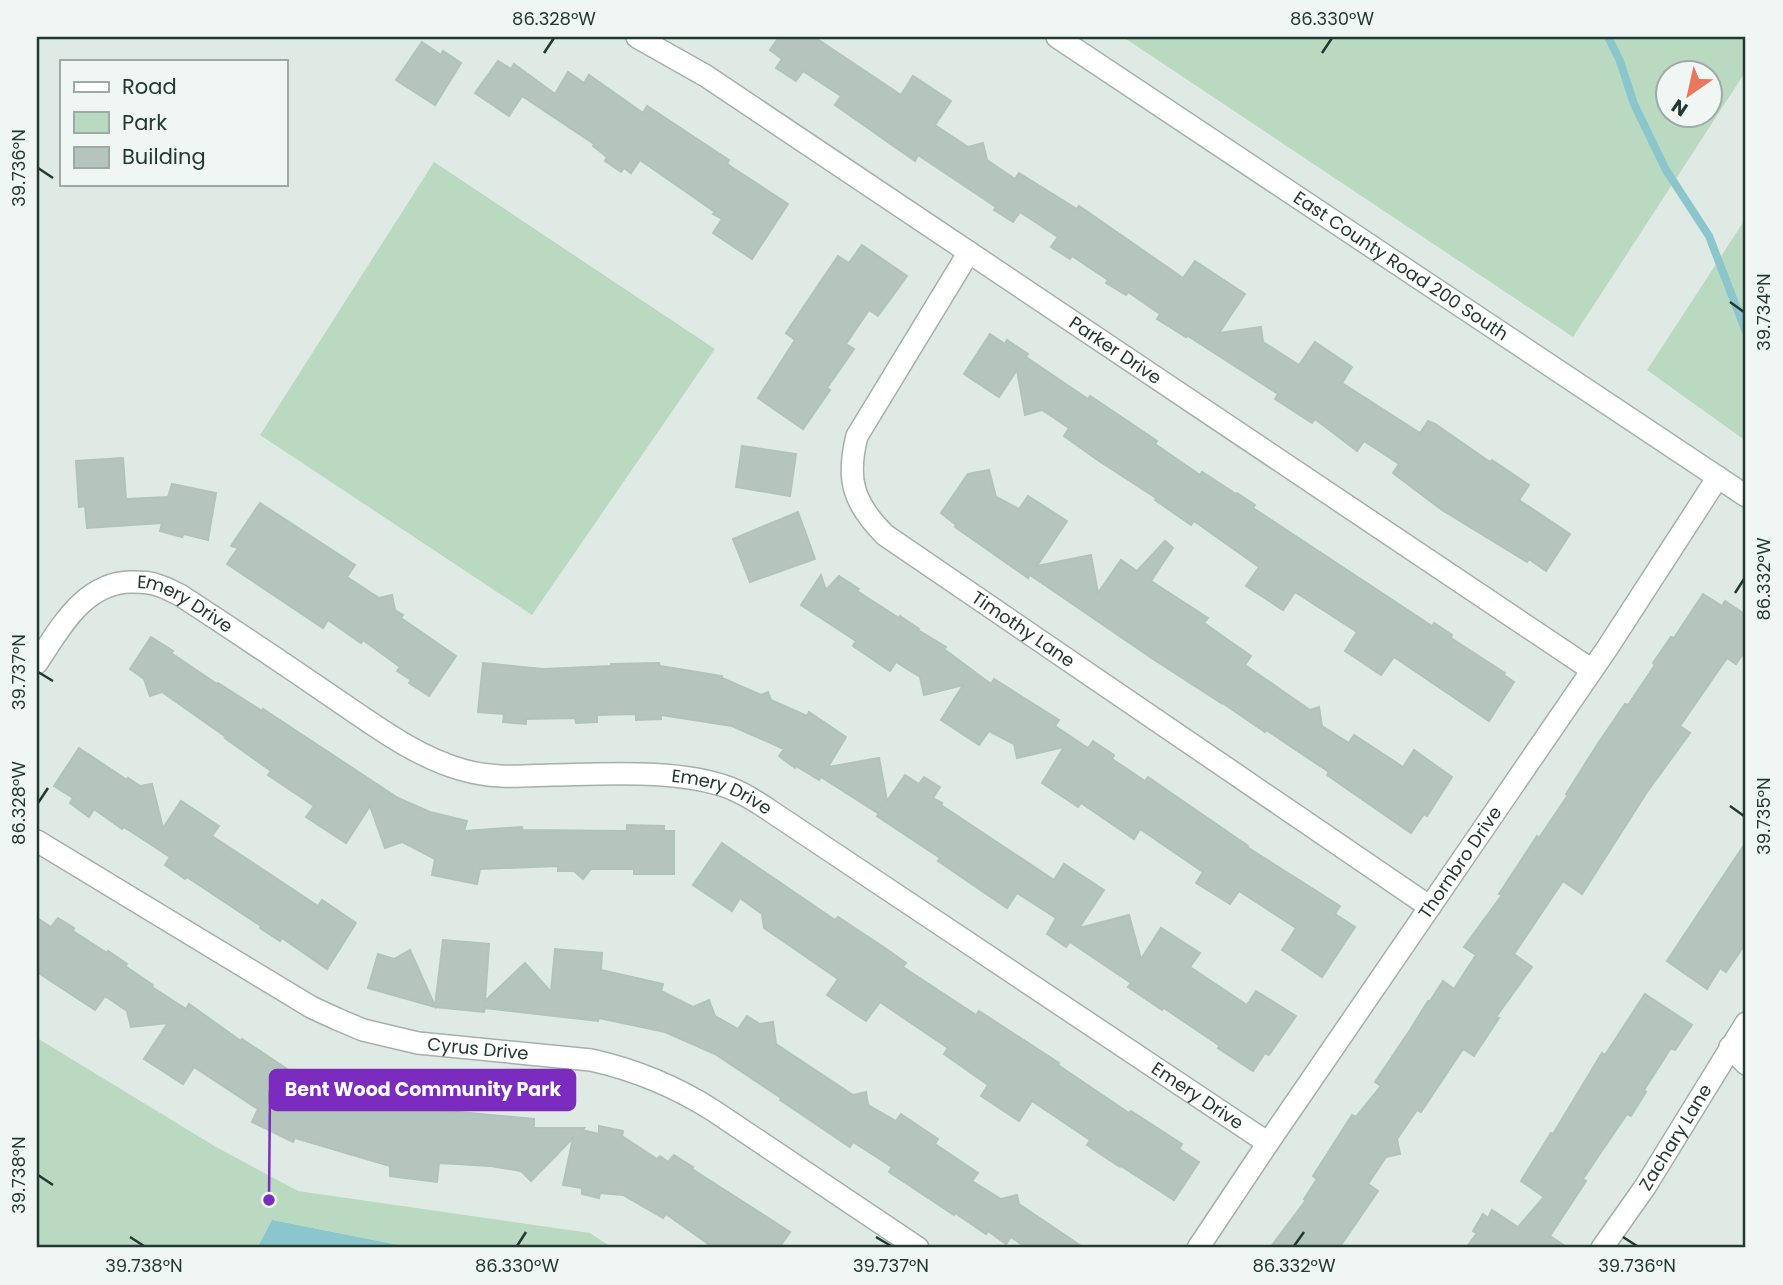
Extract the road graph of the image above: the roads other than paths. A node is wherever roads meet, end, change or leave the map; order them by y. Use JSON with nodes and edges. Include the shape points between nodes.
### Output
{"nodes":[{"id":1,"x":637,"y":37,"type":"edge"},
{"id":2,"x":1057,"y":37,"type":"edge"},
{"id":3,"x":969,"y":253,"type":"junction"},
{"id":4,"x":1718,"y":477,"type":"junction"},
{"id":5,"x":1746,"y":496,"type":"edge"},
{"id":6,"x":37,"y":663,"type":"edge"},
{"id":7,"x":1592,"y":670,"type":"junction"},
{"id":8,"x":37,"y":841,"type":"edge"},
{"id":9,"x":1430,"y":907,"type":"junction"},
{"id":10,"x":1746,"y":1023,"type":"edge"},
{"id":11,"x":1730,"y":1046,"type":"junction"},
{"id":12,"x":1746,"y":1064,"type":"edge"},
{"id":13,"x":1268,"y":1143,"type":"junction"},
{"id":14,"x":918,"y":1248,"type":"edge"},
{"id":15,"x":1198,"y":1248,"type":"edge"},
{"id":16,"x":1602,"y":1248,"type":"edge"}],
"edges":[{"from":1,"to":3,"type":"street","name":"Parker Drive","via":[[706,76]]},
{"from":2,"to":4,"type":"street","name":"East County Road 200 South"},
{"from":3,"to":7,"type":"street","name":"Parker Drive"},
{"from":3,"to":9,"type":"street","name":"Timothy Lane","via":[[857,436],[852,479],[869,519],[885,535]]},
{"from":4,"to":5,"type":"street","name":"East County Road 200 South"},
{"from":4,"to":7,"type":"street","name":"Thornbro Drive"},
{"from":6,"to":13,"type":"street","name":"Emery Drive","via":[[63,623],[87,598],[106,586],[144,582],[180,595],[390,735],[462,770],[510,777],[650,774],[730,788]]},
{"from":7,"to":9,"type":"street","name":"Thornbro Drive"},
{"from":8,"to":14,"type":"street","name":"Cyrus Drive","via":[[311,1007],[363,1030],[418,1043],[591,1060],[668,1084]]},
{"from":9,"to":13,"type":"street","name":"Thornbro Drive"},
{"from":10,"to":11,"type":"street","name":"Zachary Lane"},
{"from":11,"to":12,"type":"street"},
{"from":11,"to":16,"type":"street","name":"Zachary Lane","via":[[1645,1187]]},
{"from":13,"to":15,"type":"street","name":"Thornbro Drive"}]}
